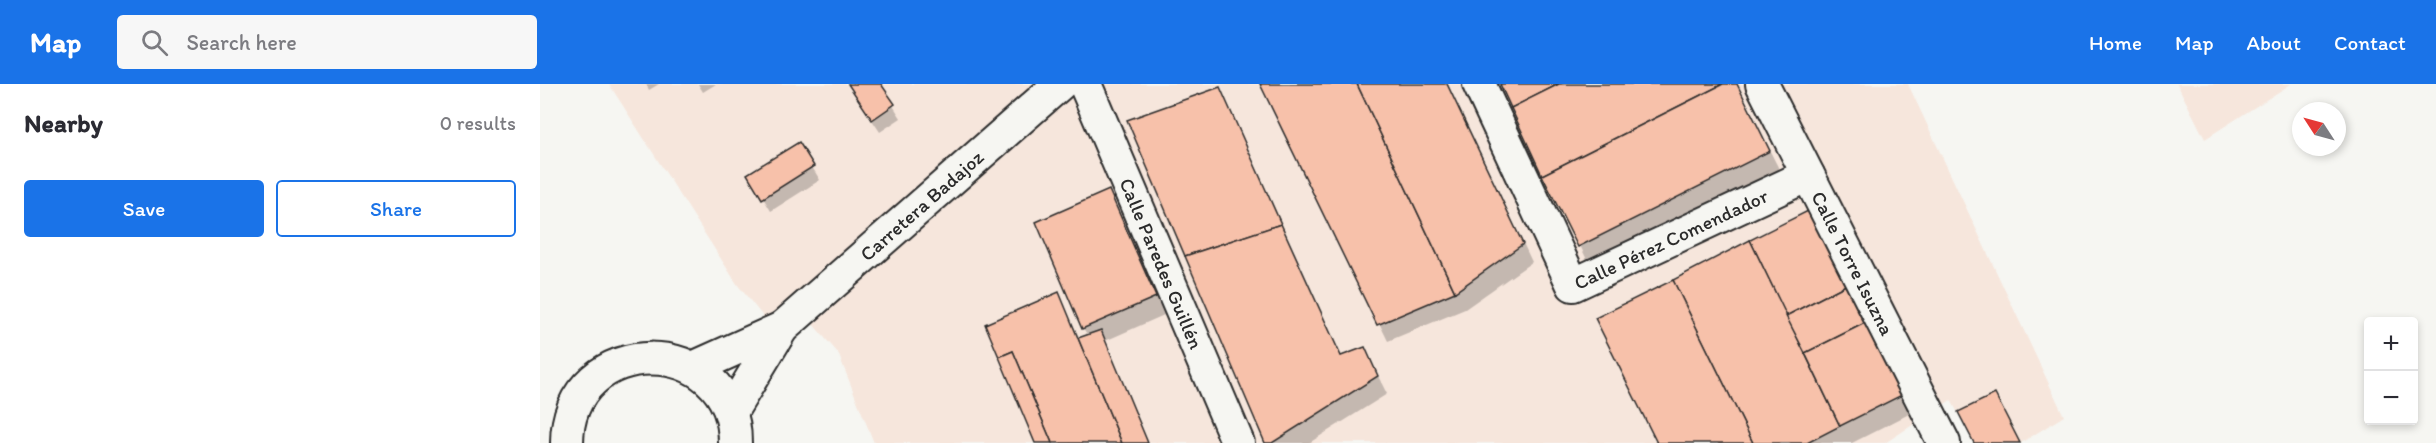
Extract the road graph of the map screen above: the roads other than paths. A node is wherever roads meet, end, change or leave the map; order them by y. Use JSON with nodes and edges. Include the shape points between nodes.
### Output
{"nodes":[{"id":1,"x":1060,"y":84,"type":"edge"},
{"id":2,"x":1085,"y":84,"type":"edge"},
{"id":3,"x":1479,"y":84,"type":"edge"},
{"id":4,"x":1761,"y":84,"type":"edge"},
{"id":5,"x":1808,"y":175,"type":"junction"},
{"id":6,"x":782,"y":328,"type":"junction"},
{"id":7,"x":693,"y":368,"type":"junction"},
{"id":8,"x":731,"y":412,"type":"junction"},
{"id":9,"x":567,"y":443,"type":"edge"},
{"id":10,"x":735,"y":443,"type":"edge"},
{"id":11,"x":1238,"y":443,"type":"edge"},
{"id":12,"x":1944,"y":443,"type":"edge"}],
"edges":[{"from":1,"to":6,"type":"street","name":"Carretera Badajoz"},
{"from":2,"to":11,"type":"street","name":"Calle Paredes Guillén"},
{"from":3,"to":5,"type":"street","name":"Calle Pérez Comendador","via":[[1573,285]]},
{"from":4,"to":5,"type":"street","name":"Calle Torre Isuzna"},
{"from":5,"to":12,"type":"street","name":"Calle Torre Isuzna"},
{"from":6,"to":7,"type":"street","name":"Carretera Badajoz"},
{"from":6,"to":8,"type":"street","name":"Carretera Badajoz"},
{"from":7,"to":8,"type":"street","via":[[716,387]]},
{"from":7,"to":9,"type":"street","via":[[666,358],[637,358],[609,368],[587,387],[572,412]]},
{"from":8,"to":10,"type":"street"}]}
